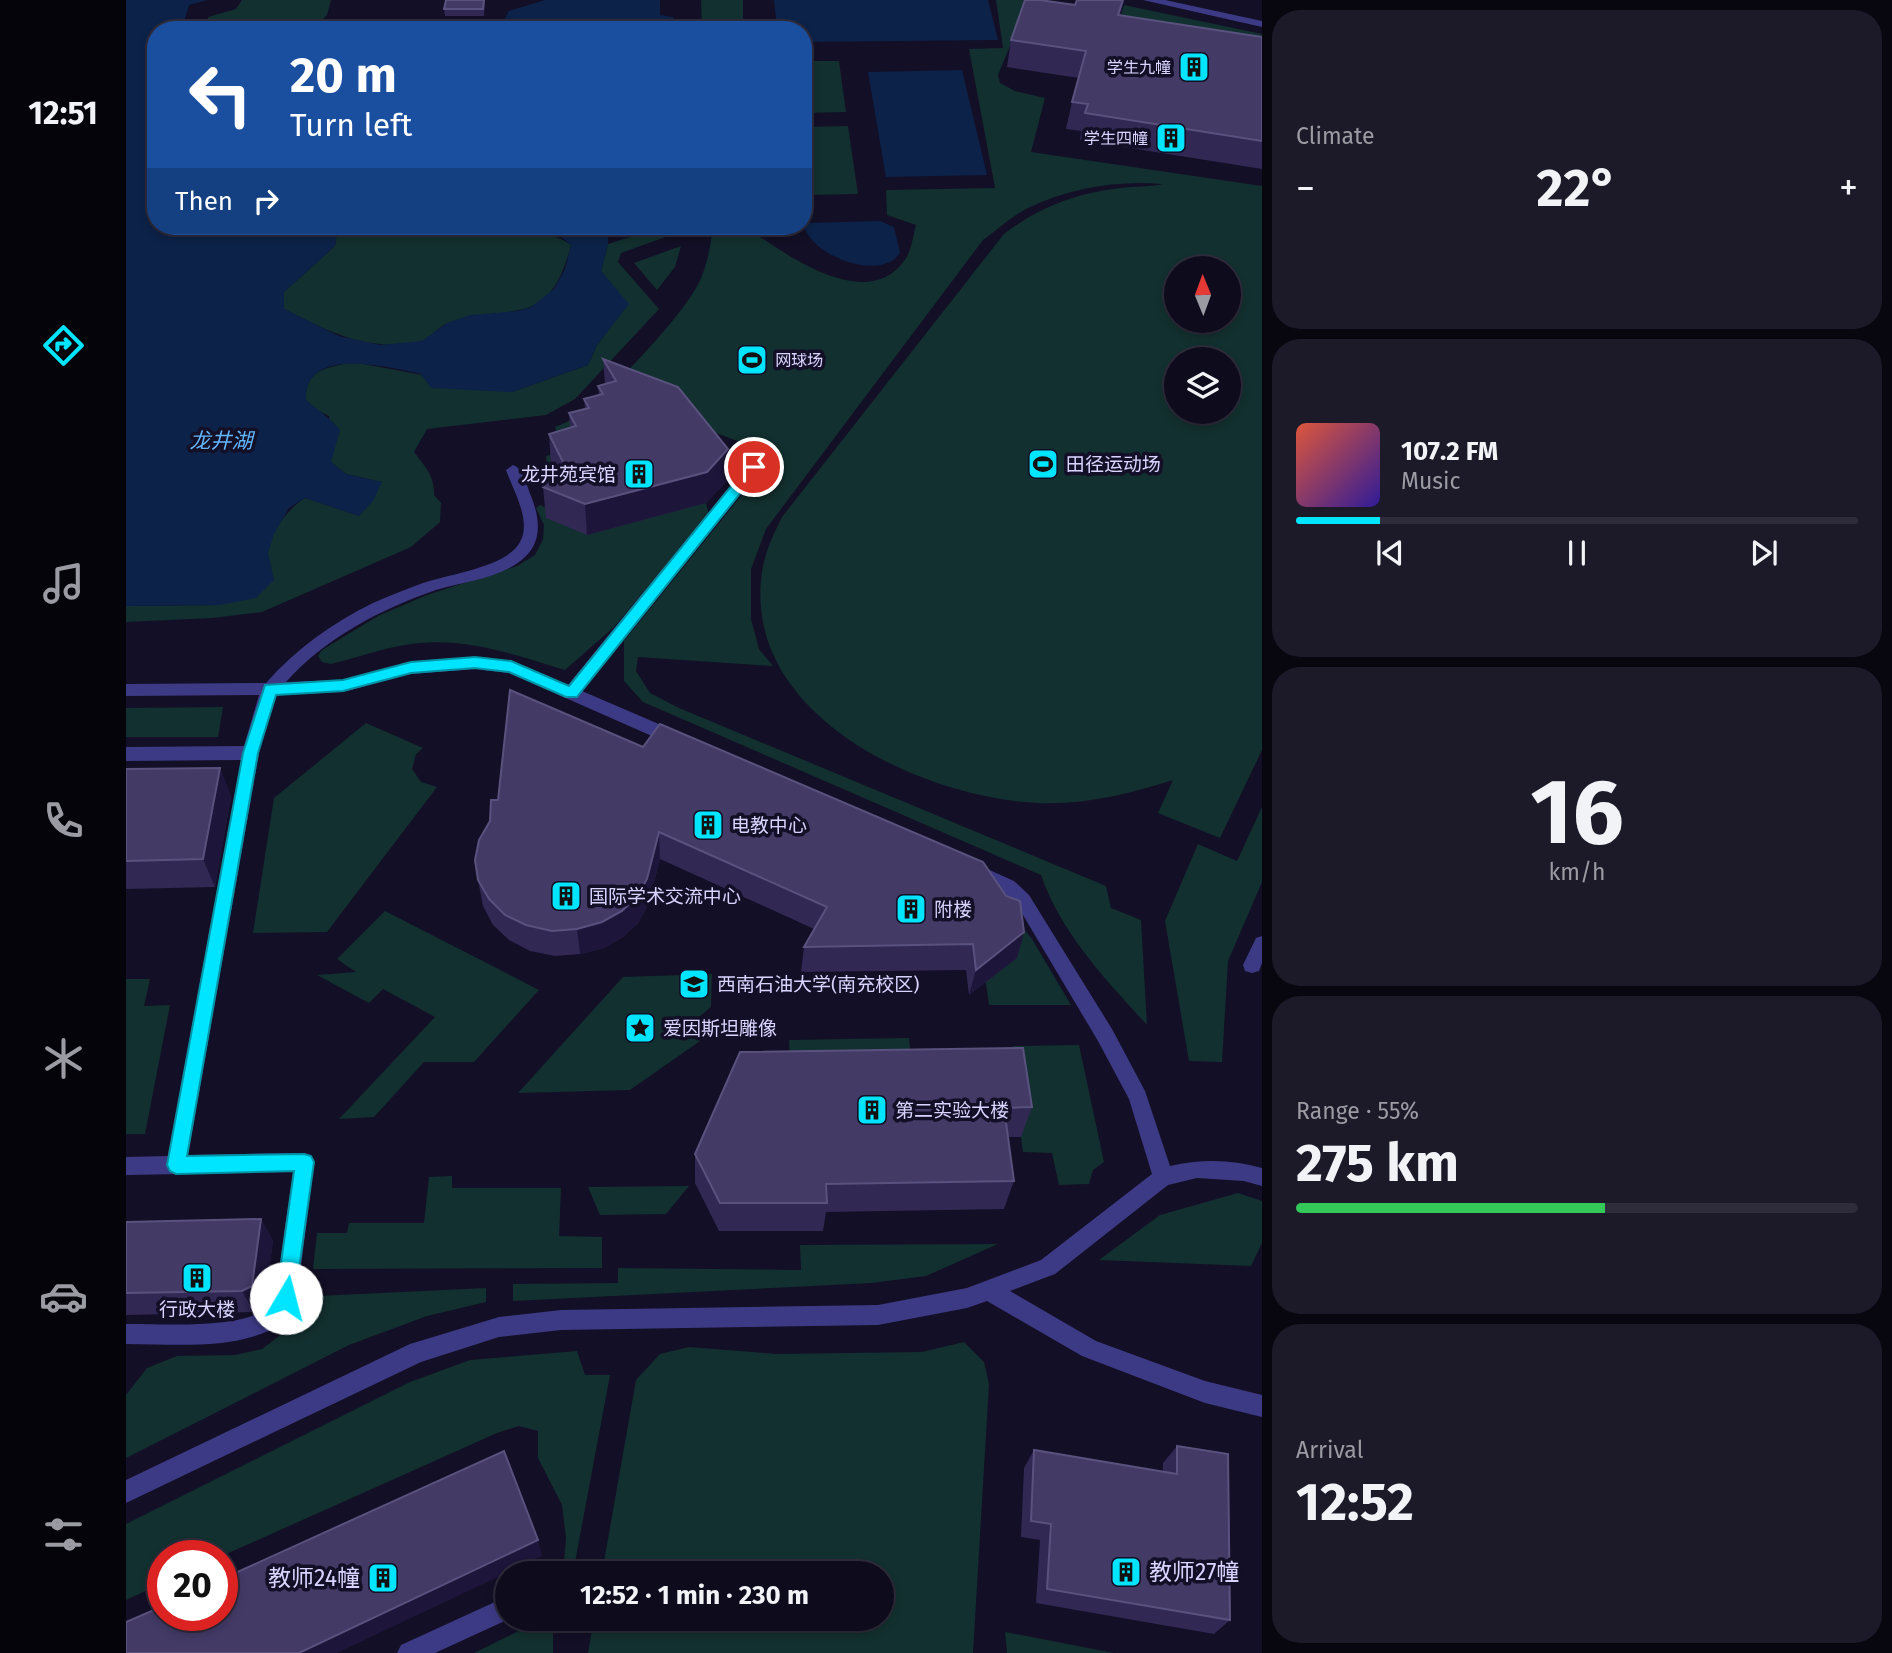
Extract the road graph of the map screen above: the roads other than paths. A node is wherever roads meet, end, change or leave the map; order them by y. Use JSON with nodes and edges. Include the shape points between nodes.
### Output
{"nodes":[{"id":1,"x":1149,"y":0,"type":"edge"},
{"id":2,"x":1262,"y":24,"type":"edge"},
{"id":3,"x":754,"y":467,"type":"dead end"},
{"id":4,"x":513,"y":470,"type":"dead end"},
{"id":5,"x":271,"y":689,"type":"junction"},
{"id":6,"x":126,"y":690,"type":"edge"},
{"id":7,"x":571,"y":693,"type":"junction"},
{"id":8,"x":696,"y":748,"type":"edge"},
{"id":9,"x":251,"y":753,"type":"junction"},
{"id":10,"x":126,"y":754,"type":"edge"},
{"id":11,"x":955,"y":861,"type":"edge"},
{"id":12,"x":1262,"y":944,"type":"edge"},
{"id":13,"x":1252,"y":965,"type":"dead end"},
{"id":14,"x":176,"y":1165,"type":"junction"},
{"id":15,"x":126,"y":1166,"type":"edge"},
{"id":16,"x":1163,"y":1177,"type":"junction"},
{"id":17,"x":1262,"y":1177,"type":"edge"},
{"id":18,"x":988,"y":1290,"type":"junction"},
{"id":19,"x":126,"y":1334,"type":"edge"},
{"id":20,"x":1262,"y":1406,"type":"edge"},
{"id":21,"x":126,"y":1492,"type":"edge"},
{"id":22,"x":495,"y":1613,"type":"edge"},
{"id":23,"x":409,"y":1653,"type":"edge"}],
"edges":[{"from":1,"to":2,"type":"lane"},
{"from":3,"to":7,"type":"lane"},
{"from":4,"to":5,"type":"lane","via":[[532,530],[516,557],[384,605],[309,648]]},
{"from":5,"to":6,"type":"lane"},
{"from":5,"to":7,"type":"lane","via":[[343,685],[411,668],[475,663],[511,667]]},
{"from":5,"to":9,"type":"lane"},
{"from":7,"to":8,"type":"lane"},
{"from":9,"to":10,"type":"lane"},
{"from":9,"to":14,"type":"lane"},
{"from":11,"to":16,"type":"lane","via":[[1008,886],[1023,900],[1138,1097]]},
{"from":12,"to":13,"type":"lane"},
{"from":14,"to":15,"type":"lane"},
{"from":14,"to":19,"type":"lane","via":[[304,1162],[286,1298],[279,1316],[258,1328]]},
{"from":16,"to":17,"type":"lane","via":[[1197,1169]]},
{"from":16,"to":18,"type":"lane","via":[[1048,1267]]},
{"from":18,"to":20,"type":"lane","via":[[1090,1349],[1205,1392]]},
{"from":18,"to":21,"type":"lane","via":[[878,1315],[561,1320],[499,1326],[418,1352]]},
{"from":22,"to":23,"type":"lane"}]}
